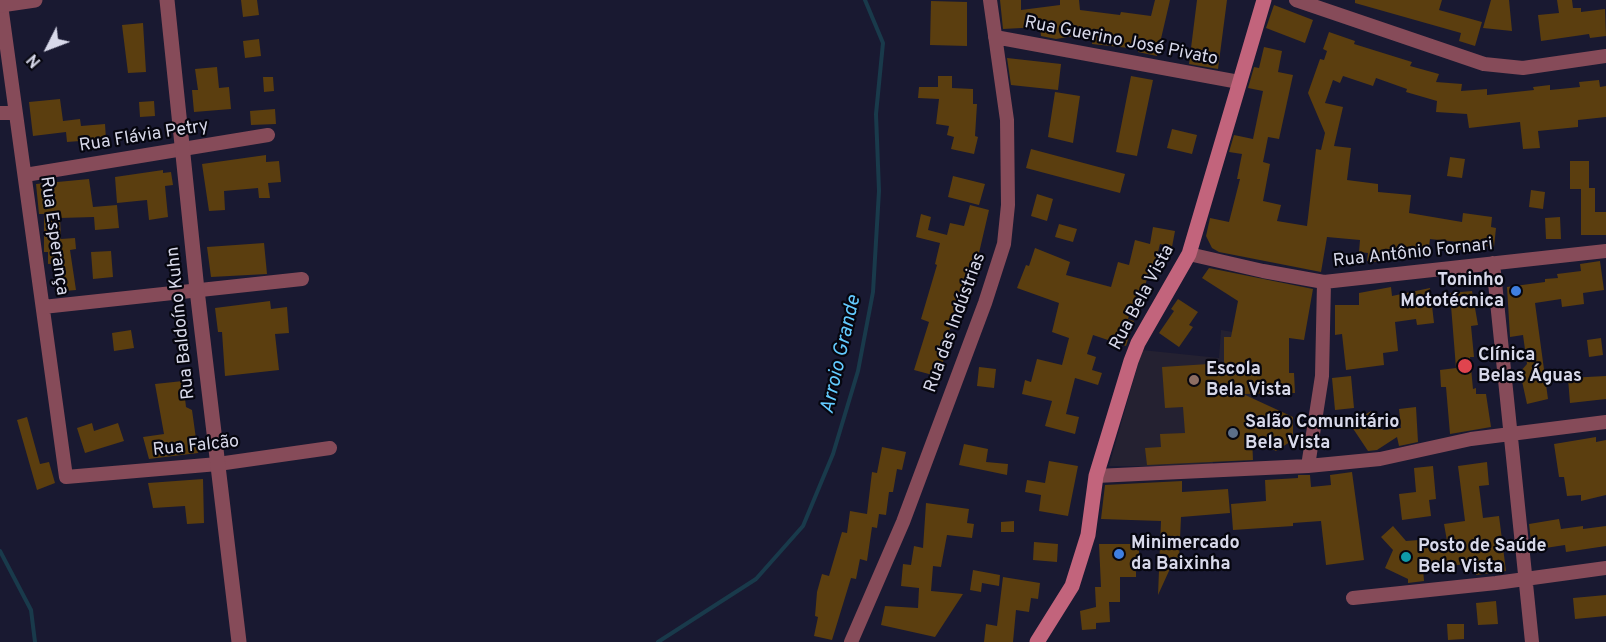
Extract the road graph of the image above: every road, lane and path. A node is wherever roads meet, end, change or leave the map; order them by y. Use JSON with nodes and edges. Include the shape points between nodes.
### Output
{"nodes":[{"id":1,"x":35,"y":0,"type":"edge"},
{"id":2,"x":167,"y":0,"type":"edge"},
{"id":3,"x":990,"y":0,"type":"edge"},
{"id":4,"x":1264,"y":0,"type":"edge"},
{"id":5,"x":1296,"y":0,"type":"edge"},
{"id":6,"x":1,"y":2,"type":"edge"},
{"id":7,"x":995,"y":37,"type":"junction"},
{"id":8,"x":1606,"y":56,"type":"edge"},
{"id":9,"x":1239,"y":82,"type":"junction"},
{"id":10,"x":0,"y":113,"type":"edge"},
{"id":11,"x":16,"y":113,"type":"junction"},
{"id":12,"x":268,"y":135,"type":"dead end"},
{"id":13,"x":184,"y":149,"type":"junction"},
{"id":14,"x":25,"y":175,"type":"junction"},
{"id":15,"x":1606,"y":251,"type":"edge"},
{"id":16,"x":1189,"y":254,"type":"junction"},
{"id":17,"x":1493,"y":263,"type":"junction"},
{"id":18,"x":302,"y":279,"type":"dead end"},
{"id":19,"x":1324,"y":282,"type":"junction"},
{"id":20,"x":197,"y":290,"type":"junction"},
{"id":21,"x":43,"y":307,"type":"junction"},
{"id":22,"x":1606,"y":422,"type":"edge"},
{"id":23,"x":1513,"y":434,"type":"junction"},
{"id":24,"x":330,"y":448,"type":"dead end"},
{"id":25,"x":218,"y":464,"type":"junction"},
{"id":26,"x":1308,"y":466,"type":"junction"},
{"id":27,"x":1096,"y":476,"type":"junction"},
{"id":28,"x":66,"y":477,"type":"joint"},
{"id":29,"x":1606,"y":568,"type":"edge"},
{"id":30,"x":1525,"y":580,"type":"junction"},
{"id":31,"x":1353,"y":598,"type":"dead end"},
{"id":32,"x":239,"y":642,"type":"edge"},
{"id":33,"x":851,"y":642,"type":"edge"},
{"id":34,"x":1037,"y":642,"type":"edge"},
{"id":35,"x":1532,"y":642,"type":"edge"}],
"edges":[{"from":1,"to":6,"type":"street"},
{"from":2,"to":13,"type":"street","name":"Rua Baldoíno Kuhn"},
{"from":3,"to":7,"type":"street","name":"Rua das Indústrias"},
{"from":4,"to":9,"type":"main road","name":"Rua Bela Vista"},
{"from":5,"to":8,"type":"street","via":[[1484,64],[1523,68]]},
{"from":6,"to":11,"type":"street","name":"Rua Esperança"},
{"from":7,"to":9,"type":"street","name":"Rua Guerino José Pivato"},
{"from":7,"to":33,"type":"street","name":"Rua das Indústrias","via":[[1007,120],[1008,205],[1004,244],[903,522]]},
{"from":9,"to":16,"type":"main road","name":"Rua Bela Vista"},
{"from":10,"to":11,"type":"street"},
{"from":11,"to":14,"type":"street","name":"Rua Esperança"},
{"from":12,"to":13,"type":"street","name":"Rua Flávia Petry"},
{"from":13,"to":14,"type":"street","name":"Rua Flávia Petry"},
{"from":13,"to":20,"type":"street","name":"Rua Baldoíno Kuhn"},
{"from":14,"to":21,"type":"street","name":"Rua Esperança"},
{"from":15,"to":17,"type":"street","name":"Rua Antônio Fornari"},
{"from":16,"to":19,"type":"street","name":"Rua Antônio Fornari"},
{"from":16,"to":27,"type":"main road","name":"Rua Bela Vista","via":[[1138,343]]},
{"from":17,"to":19,"type":"street","name":"Rua Antônio Fornari"},
{"from":17,"to":23,"type":"street"},
{"from":18,"to":20,"type":"street"},
{"from":19,"to":26,"type":"street","via":[[1322,376]]},
{"from":20,"to":21,"type":"street"},
{"from":20,"to":25,"type":"street","name":"Rua Baldoíno Kuhn"},
{"from":21,"to":28,"type":"street","name":"Rua Esperança"},
{"from":22,"to":23,"type":"street"},
{"from":23,"to":26,"type":"street","via":[[1380,459]]},
{"from":23,"to":30,"type":"street"},
{"from":24,"to":25,"type":"street","name":"Rua Falcão"},
{"from":25,"to":28,"type":"street","name":"Rua Falcão"},
{"from":25,"to":32,"type":"street","name":"Rua Baldoíno Kuhn"},
{"from":26,"to":27,"type":"street"},
{"from":27,"to":34,"type":"main road","name":"Rua Bela Vista","via":[[1088,535],[1072,586]]},
{"from":29,"to":30,"type":"street"},
{"from":30,"to":31,"type":"street"},
{"from":30,"to":35,"type":"street"}]}
